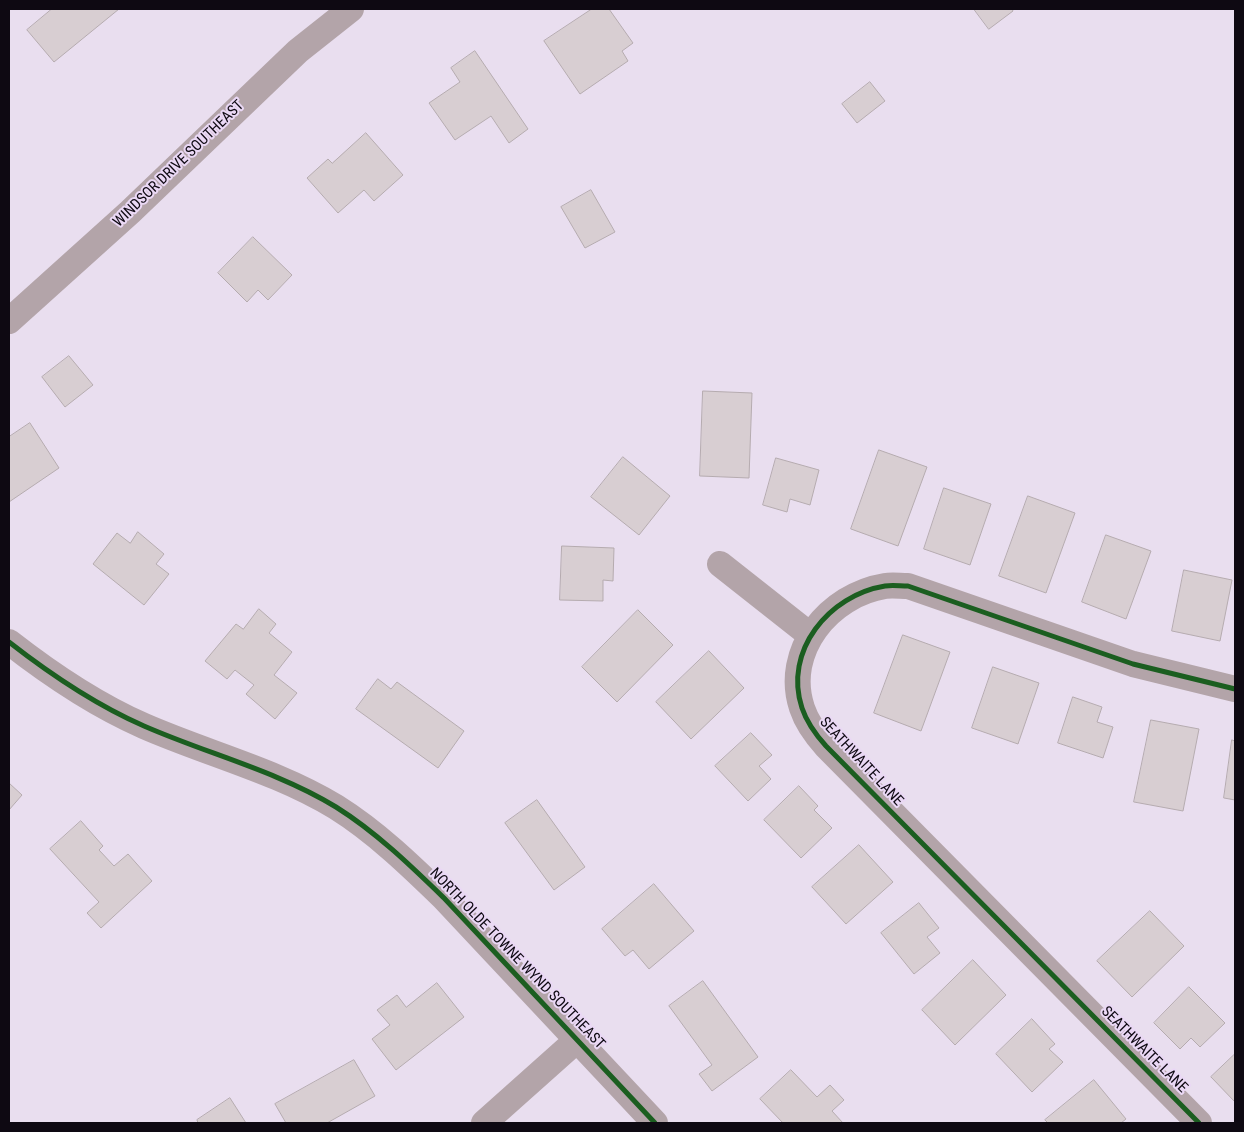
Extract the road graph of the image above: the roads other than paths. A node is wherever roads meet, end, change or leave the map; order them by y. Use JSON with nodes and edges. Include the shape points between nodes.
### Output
{"nodes":[{"id":1,"x":351,"y":9,"type":"edge"},
{"id":2,"x":9,"y":321,"type":"edge"},
{"id":3,"x":720,"y":564,"type":"dead end"},
{"id":4,"x":810,"y":635,"type":"junction"},
{"id":5,"x":9,"y":642,"type":"edge"},
{"id":6,"x":1235,"y":689,"type":"edge"},
{"id":7,"x":577,"y":1040,"type":"junction"},
{"id":8,"x":484,"y":1123,"type":"edge"},
{"id":9,"x":655,"y":1123,"type":"edge"},
{"id":10,"x":1199,"y":1123,"type":"edge"}],
"edges":[{"from":1,"to":2,"type":"street","name":"WINDSOR DRIVE SOUTHEAST","via":[[298,51],[130,212]]},
{"from":3,"to":4,"type":"street"},
{"from":4,"to":6,"type":"street","name":"SEATHWAITE LANE","via":[[843,602],[886,586],[908,586],[1133,664]]},
{"from":4,"to":10,"type":"street","name":"SEATHWAITE LANE","via":[[800,656],[796,680],[801,708],[810,728]]},
{"from":5,"to":7,"type":"street","name":"NORTH OLDE TOWNE WYND SOUTHEAST","via":[[88,697],[142,726],[270,774],[338,808],[410,865]]},
{"from":7,"to":8,"type":"street"},
{"from":7,"to":9,"type":"street","name":"NORTH OLDE TOWNE WYND SOUTHEAST"}]}
